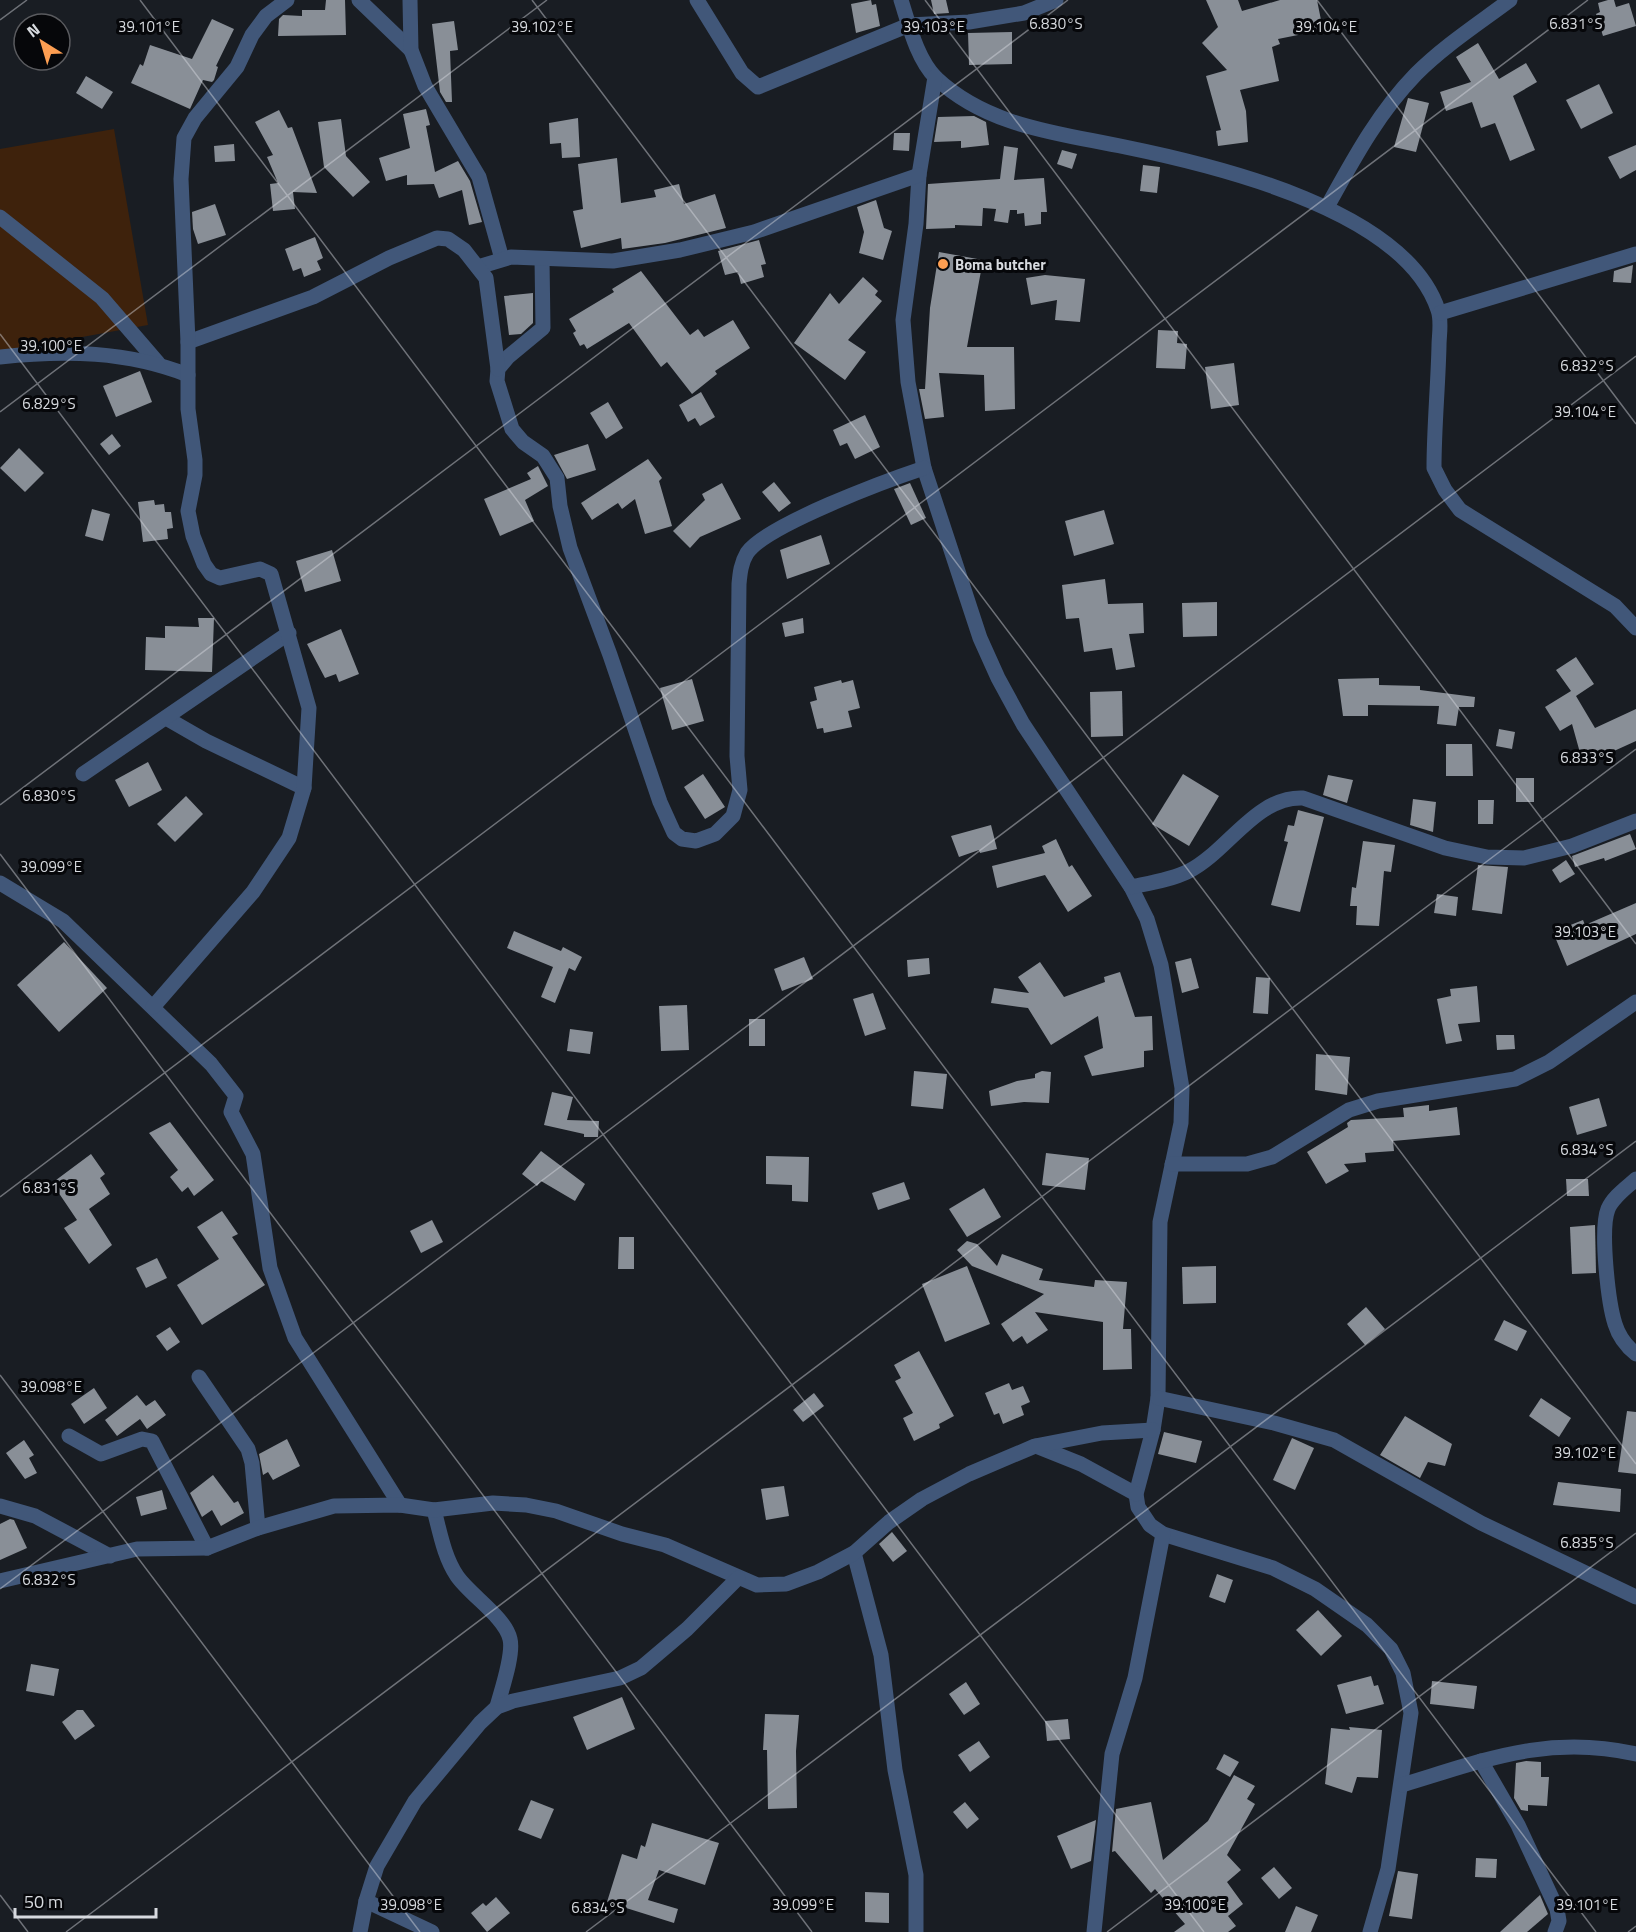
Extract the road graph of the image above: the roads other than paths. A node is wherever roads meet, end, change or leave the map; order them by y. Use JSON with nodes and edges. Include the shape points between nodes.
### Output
{"nodes":[{"id":1,"x":287,"y":0,"type":"edge"},
{"id":2,"x":359,"y":0,"type":"edge"},
{"id":3,"x":410,"y":0,"type":"edge"},
{"id":4,"x":697,"y":0,"type":"edge"},
{"id":5,"x":901,"y":0,"type":"edge"},
{"id":6,"x":1056,"y":0,"type":"edge"},
{"id":7,"x":1510,"y":0,"type":"edge"},
{"id":8,"x":909,"y":25,"type":"junction"},
{"id":9,"x":411,"y":50,"type":"junction"},
{"id":10,"x":935,"y":77,"type":"junction"},
{"id":11,"x":919,"y":175,"type":"junction"},
{"id":12,"x":1327,"y":207,"type":"junction"},
{"id":13,"x":0,"y":217,"type":"edge"},
{"id":14,"x":1636,"y":254,"type":"edge"},
{"id":15,"x":542,"y":259,"type":"junction"},
{"id":16,"x":502,"y":260,"type":"junction"},
{"id":17,"x":478,"y":267,"type":"junction"},
{"id":18,"x":1440,"y":313,"type":"junction"},
{"id":19,"x":188,"y":342,"type":"junction"},
{"id":20,"x":0,"y":357,"type":"edge"},
{"id":21,"x":158,"y":363,"type":"junction"},
{"id":22,"x":498,"y":369,"type":"junction"},
{"id":23,"x":188,"y":375,"type":"junction"},
{"id":24,"x":924,"y":468,"type":"junction"},
{"id":25,"x":1636,"y":628,"type":"edge"},
{"id":26,"x":289,"y":633,"type":"junction"},
{"id":27,"x":166,"y":718,"type":"junction"},
{"id":28,"x":83,"y":774,"type":"dead end"},
{"id":29,"x":304,"y":788,"type":"junction"},
{"id":30,"x":1636,"y":821,"type":"edge"},
{"id":31,"x":0,"y":883,"type":"edge"},
{"id":32,"x":1131,"y":888,"type":"junction"},
{"id":33,"x":1636,"y":1002,"type":"edge"},
{"id":34,"x":153,"y":1007,"type":"junction"},
{"id":35,"x":1172,"y":1164,"type":"junction"},
{"id":36,"x":1636,"y":1179,"type":"edge"},
{"id":37,"x":1636,"y":1354,"type":"edge"},
{"id":38,"x":199,"y":1377,"type":"dead end"},
{"id":39,"x":1158,"y":1398,"type":"junction"},
{"id":40,"x":1153,"y":1430,"type":"junction"},
{"id":41,"x":69,"y":1436,"type":"dead end"},
{"id":42,"x":1035,"y":1446,"type":"junction"},
{"id":43,"x":1136,"y":1494,"type":"junction"},
{"id":44,"x":400,"y":1505,"type":"junction"},
{"id":45,"x":0,"y":1506,"type":"edge"},
{"id":46,"x":434,"y":1510,"type":"junction"},
{"id":47,"x":258,"y":1528,"type":"junction"},
{"id":48,"x":1163,"y":1534,"type":"junction"},
{"id":49,"x":207,"y":1548,"type":"junction"},
{"id":50,"x":854,"y":1553,"type":"junction"},
{"id":51,"x":110,"y":1556,"type":"junction"},
{"id":52,"x":738,"y":1578,"type":"junction"},
{"id":53,"x":0,"y":1581,"type":"edge"},
{"id":54,"x":1636,"y":1597,"type":"edge"},
{"id":55,"x":496,"y":1707,"type":"junction"},
{"id":56,"x":1636,"y":1754,"type":"edge"},
{"id":57,"x":1481,"y":1761,"type":"junction"},
{"id":58,"x":1402,"y":1785,"type":"junction"},
{"id":59,"x":366,"y":1901,"type":"junction"},
{"id":60,"x":360,"y":1932,"type":"edge"},
{"id":61,"x":432,"y":1932,"type":"edge"},
{"id":62,"x":916,"y":1932,"type":"edge"},
{"id":63,"x":1094,"y":1932,"type":"edge"},
{"id":64,"x":1370,"y":1932,"type":"edge"},
{"id":65,"x":1555,"y":1932,"type":"edge"}],
"edges":[{"from":1,"to":19,"type":"street","via":[[266,16],[237,67],[195,118],[184,138],[180,179]]},
{"from":2,"to":9,"type":"street"},
{"from":3,"to":9,"type":"street"},
{"from":4,"to":8,"type":"street","via":[[742,73],[758,87]]},
{"from":5,"to":8,"type":"street"},
{"from":6,"to":8,"type":"street","via":[[1024,13],[969,22]]},
{"from":7,"to":12,"type":"street","via":[[1416,74],[1371,129]]},
{"from":8,"to":10,"type":"street"},
{"from":9,"to":16,"type":"street","via":[[425,86],[479,177]]},
{"from":10,"to":11,"type":"street"},
{"from":10,"to":12,"type":"street","via":[[961,98],[999,118],[1207,167]]},
{"from":11,"to":15,"type":"street","via":[[754,232],[680,250],[612,261]]},
{"from":11,"to":24,"type":"street","via":[[903,320],[908,382]]},
{"from":12,"to":18,"type":"street","via":[[1369,230],[1409,262],[1426,284]]},
{"from":13,"to":21,"type":"street","via":[[102,298]]},
{"from":14,"to":18,"type":"street"},
{"from":15,"to":16,"type":"street"},
{"from":15,"to":22,"type":"street","via":[[543,328]]},
{"from":16,"to":17,"type":"street"},
{"from":17,"to":19,"type":"street","via":[[464,250],[437,238],[313,297]]},
{"from":17,"to":22,"type":"street","via":[[486,278],[491,301]]},
{"from":18,"to":25,"type":"street","via":[[1434,468],[1445,489],[1460,510],[1615,606]]},
{"from":19,"to":23,"type":"street"},
{"from":20,"to":21,"type":"street","via":[[73,353],[127,356]]},
{"from":21,"to":23,"type":"street"},
{"from":22,"to":24,"type":"street","via":[[497,381],[512,429],[543,456],[557,478],[570,548],[660,802],[674,833],[682,839],[696,841],[715,834],[733,816],[740,790],[739,584],[741,564],[748,552],[768,535],[872,485]]},
{"from":23,"to":26,"type":"street","via":[[195,468],[188,511],[204,564],[220,578],[260,569],[271,574]]},
{"from":24,"to":32,"type":"street","via":[[977,628],[998,678],[1023,724]]},
{"from":26,"to":27,"type":"street"},
{"from":26,"to":29,"type":"street","via":[[309,708]]},
{"from":27,"to":28,"type":"street"},
{"from":27,"to":29,"type":"street"},
{"from":29,"to":34,"type":"street","via":[[289,838],[253,892]]},
{"from":30,"to":32,"type":"street","via":[[1524,858],[1487,857],[1445,848],[1303,798],[1290,797],[1256,816],[1212,856],[1188,871]]},
{"from":31,"to":34,"type":"street","via":[[63,921]]},
{"from":32,"to":35,"type":"street","via":[[1147,919],[1161,965],[1182,1088],[1181,1123]]},
{"from":33,"to":35,"type":"street","via":[[1549,1062],[1515,1079],[1378,1101],[1349,1110],[1272,1157],[1247,1164]]},
{"from":34,"to":44,"type":"street","via":[[211,1064],[236,1096],[231,1112],[253,1154],[270,1268],[295,1338]]},
{"from":35,"to":39,"type":"street","via":[[1160,1222]]},
{"from":36,"to":37,"type":"street","via":[[1608,1209],[1604,1231],[1615,1324],[1625,1344]]},
{"from":38,"to":47,"type":"street","via":[[248,1449]]},
{"from":39,"to":40,"type":"street"},
{"from":39,"to":54,"type":"street","via":[[1334,1440],[1481,1523]]},
{"from":40,"to":42,"type":"street","via":[[1102,1433]]},
{"from":40,"to":43,"type":"street"},
{"from":41,"to":49,"type":"street","via":[[101,1454],[142,1439],[152,1441]]},
{"from":42,"to":43,"type":"street","via":[[1081,1464]]},
{"from":42,"to":50,"type":"street","via":[[922,1499]]},
{"from":43,"to":48,"type":"street","via":[[1138,1507],[1150,1525]]},
{"from":44,"to":46,"type":"street"},
{"from":44,"to":47,"type":"street","via":[[334,1506]]},
{"from":45,"to":51,"type":"street","via":[[35,1516]]},
{"from":46,"to":52,"type":"street","via":[[493,1503],[546,1509],[665,1545]]},
{"from":46,"to":55,"type":"street","via":[[458,1578],[503,1626],[510,1639]]},
{"from":47,"to":49,"type":"street"},
{"from":48,"to":58,"type":"street","via":[[1273,1568],[1324,1595],[1367,1625],[1391,1649],[1403,1673],[1411,1713]]},
{"from":48,"to":63,"type":"street","via":[[1135,1678],[1112,1754]]},
{"from":49,"to":51,"type":"street","via":[[137,1549]]},
{"from":50,"to":52,"type":"street","via":[[786,1584],[757,1585]]},
{"from":50,"to":62,"type":"street","via":[[882,1655],[895,1770],[916,1875]]},
{"from":51,"to":53,"type":"street"},
{"from":52,"to":55,"type":"street","via":[[687,1629],[640,1668],[620,1678]]},
{"from":55,"to":59,"type":"street","via":[[415,1801],[377,1866]]},
{"from":56,"to":57,"type":"street","via":[[1572,1745],[1525,1750]]},
{"from":57,"to":58,"type":"street"},
{"from":57,"to":65,"type":"street","via":[[1518,1825],[1557,1909],[1559,1921]]},
{"from":58,"to":64,"type":"street","via":[[1388,1869]]},
{"from":59,"to":60,"type":"street"},
{"from":59,"to":61,"type":"street"}]}
